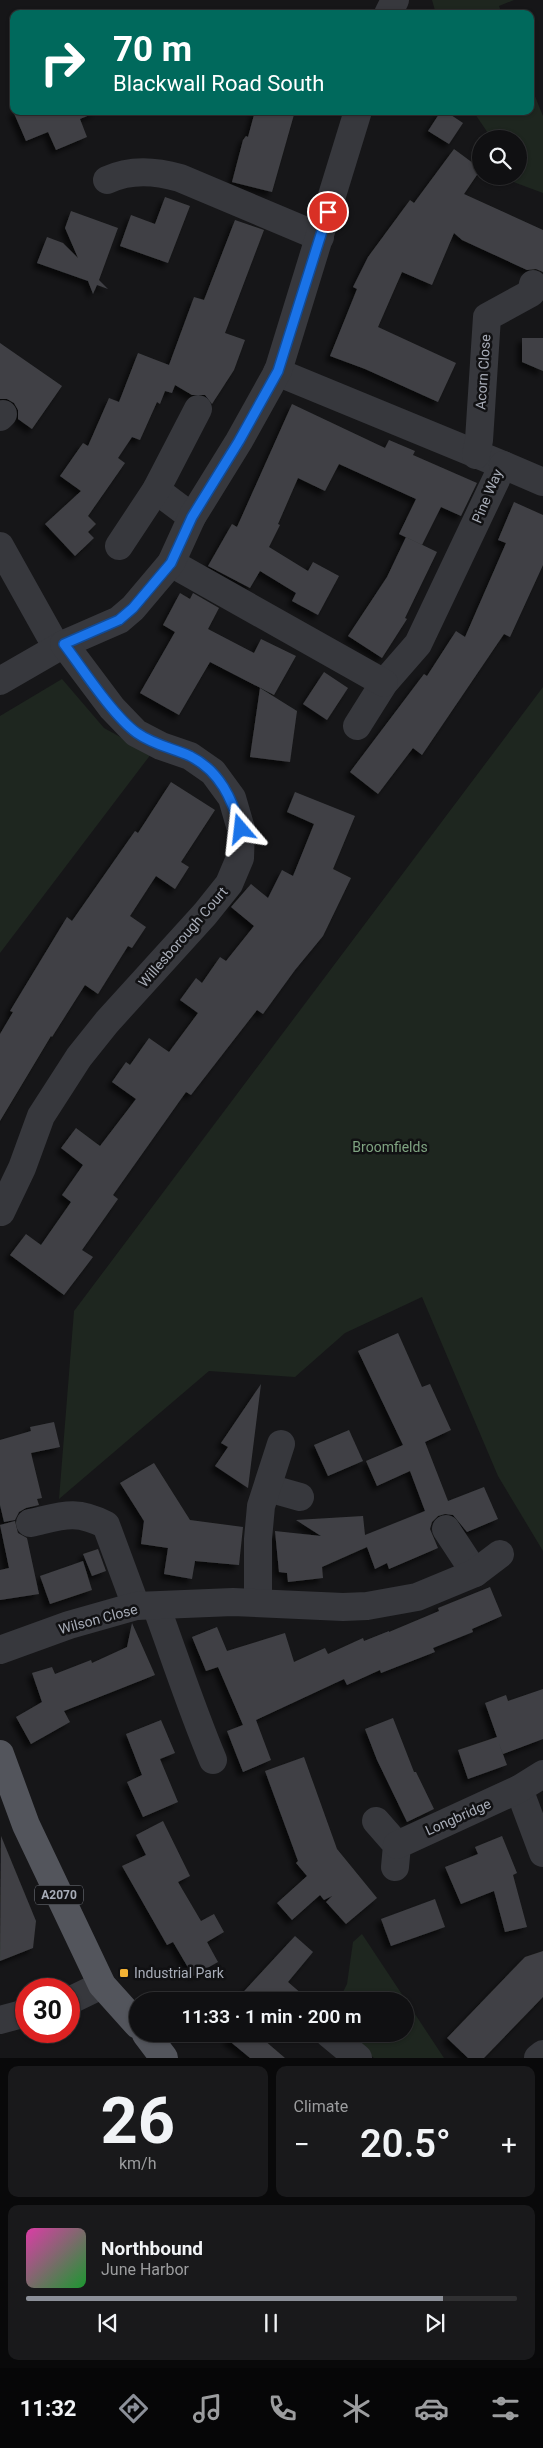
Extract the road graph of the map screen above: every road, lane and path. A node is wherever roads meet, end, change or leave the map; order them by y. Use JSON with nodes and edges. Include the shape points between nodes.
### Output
{"nodes":[{"id":1,"x":357,"y":115,"type":"edge"},
{"id":2,"x":107,"y":180,"type":"dead end"},
{"id":3,"x":320,"y":237,"type":"junction"},
{"id":4,"x":533,"y":284,"type":"dead end"},
{"id":5,"x":277,"y":372,"type":"junction"},
{"id":6,"x":198,"y":409,"type":"dead end"},
{"id":7,"x":476,"y":455,"type":"junction"},
{"id":8,"x":503,"y":465,"type":"junction"},
{"id":9,"x":543,"y":482,"type":"edge"},
{"id":10,"x":156,"y":490,"type":"junction"},
{"id":11,"x":192,"y":517,"type":"junction"},
{"id":12,"x":0,"y":546,"type":"edge"},
{"id":13,"x":120,"y":546,"type":"dead end"},
{"id":14,"x":171,"y":563,"type":"junction"},
{"id":15,"x":60,"y":646,"type":"junction"},
{"id":16,"x":0,"y":682,"type":"edge"},
{"id":17,"x":384,"y":684,"type":"junction"},
{"id":18,"x":357,"y":726,"type":"dead end"},
{"id":19,"x":2,"y":1212,"type":"dead end"},
{"id":20,"x":282,"y":1444,"type":"dead end"},
{"id":21,"x":268,"y":1488,"type":"junction"},
{"id":22,"x":300,"y":1497,"type":"dead end"},
{"id":23,"x":30,"y":1523,"type":"dead end"},
{"id":24,"x":446,"y":1529,"type":"dead end"},
{"id":25,"x":500,"y":1554,"type":"dead end"},
{"id":26,"x":475,"y":1573,"type":"junction"},
{"id":27,"x":258,"y":1602,"type":"junction"},
{"id":28,"x":146,"y":1606,"type":"junction"},
{"id":29,"x":0,"y":1650,"type":"edge"},
{"id":30,"x":0,"y":1754,"type":"edge"},
{"id":31,"x":213,"y":1760,"type":"dead end"},
{"id":32,"x":543,"y":1774,"type":"edge"},
{"id":33,"x":519,"y":1789,"type":"junction"},
{"id":34,"x":376,"y":1821,"type":"dead end"},
{"id":35,"x":543,"y":1853,"type":"edge"},
{"id":36,"x":102,"y":1985,"type":"junction"},
{"id":37,"x":80,"y":1996,"type":"edge"},
{"id":38,"x":129,"y":2015,"type":"edge"},
{"id":39,"x":15,"y":2016,"type":"edge"},
{"id":40,"x":0,"y":2020,"type":"edge"},
{"id":41,"x":152,"y":2042,"type":"edge"},
{"id":42,"x":339,"y":2042,"type":"edge"},
{"id":43,"x":543,"y":2054,"type":"edge"},
{"id":44,"x":164,"y":2058,"type":"edge"},
{"id":45,"x":358,"y":2058,"type":"edge"},
{"id":46,"x":538,"y":2058,"type":"edge"}],
"edges":[{"from":1,"to":3,"type":"street"},
{"from":2,"to":3,"type":"street","via":[[120,174],[159,172]]},
{"from":3,"to":5,"type":"street"},
{"from":4,"to":7,"type":"street","name":"Acorn Close","via":[[531,293],[487,317]]},
{"from":5,"to":7,"type":"street","name":"Pine Way"},
{"from":5,"to":11,"type":"street"},
{"from":6,"to":10,"type":"street"},
{"from":7,"to":8,"type":"street","name":"Pine Way"},
{"from":8,"to":9,"type":"street"},
{"from":8,"to":17,"type":"street","name":"Pine Way","via":[[418,644]]},
{"from":10,"to":11,"type":"street"},
{"from":10,"to":13,"type":"street"},
{"from":11,"to":14,"type":"street"},
{"from":12,"to":15,"type":"street","name":"Willesborough Court"},
{"from":14,"to":15,"type":"street","via":[[119,620]]},
{"from":14,"to":17,"type":"street"},
{"from":15,"to":16,"type":"street"},
{"from":15,"to":19,"type":"street","name":"Willesborough Court","via":[[136,732],[160,746],[190,756],[213,772],[232,798],[241,829],[240,858],[229,884],[205,914],[79,1057],[41,1116]]},
{"from":17,"to":18,"type":"street","name":"Pine Way"},
{"from":20,"to":21,"type":"street"},
{"from":21,"to":22,"type":"street"},
{"from":21,"to":27,"type":"street","via":[[261,1506],[258,1539]]},
{"from":23,"to":28,"type":"street","via":[[66,1515],[88,1516],[106,1525]]},
{"from":24,"to":26,"type":"street"},
{"from":25,"to":26,"type":"street","name":"Wilson Close"},
{"from":26,"to":27,"type":"street","name":"Wilson Close","via":[[417,1597],[367,1606],[342,1608]]},
{"from":27,"to":28,"type":"street","name":"Wilson Close","via":[[185,1602]]},
{"from":28,"to":29,"type":"street","name":"Wilson Close","via":[[69,1624]]},
{"from":28,"to":31,"type":"street","via":[[183,1678]]},
{"from":30,"to":36,"type":"main road","number":"A2070","via":[[26,1825]]},
{"from":32,"to":33,"type":"street","name":"Longbridge"},
{"from":33,"to":34,"type":"street","name":"Longbridge","via":[[396,1856]]},
{"from":33,"to":35,"type":"street"},
{"from":36,"to":37,"type":"street"},
{"from":36,"to":38,"type":"main road","number":"A2070"},
{"from":39,"to":40,"type":"street"},
{"from":41,"to":44,"type":"main road"},
{"from":42,"to":45,"type":"street"},
{"from":43,"to":46,"type":"street"}]}
